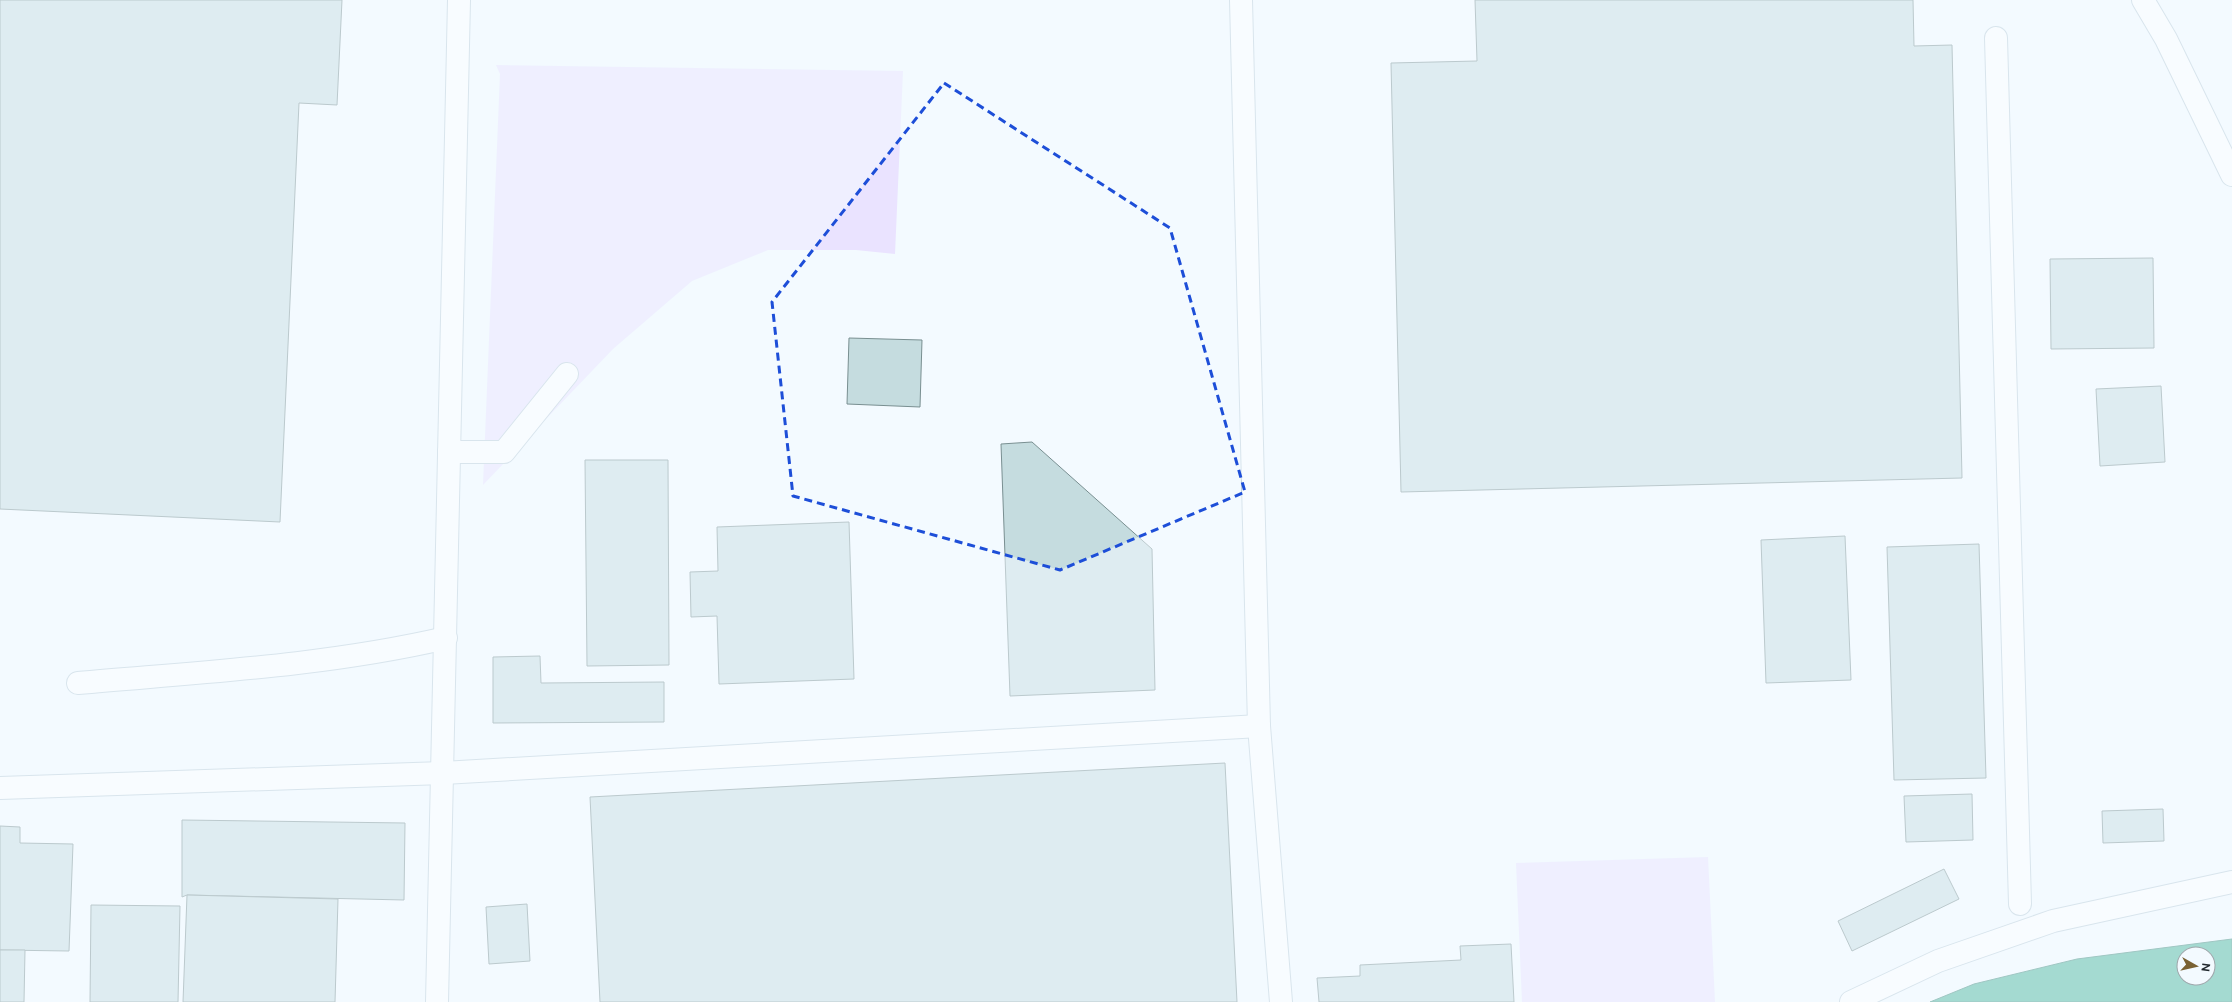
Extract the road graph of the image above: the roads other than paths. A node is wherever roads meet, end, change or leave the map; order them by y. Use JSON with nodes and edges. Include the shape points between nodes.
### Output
{"nodes":[{"id":1,"x":459,"y":0,"type":"edge"},
{"id":2,"x":1241,"y":0,"type":"edge"},
{"id":3,"x":2143,"y":0,"type":"edge"},
{"id":4,"x":1996,"y":38,"type":"dead end"},
{"id":5,"x":2232,"y":174,"type":"edge"},
{"id":6,"x":567,"y":374,"type":"dead end"},
{"id":7,"x":449,"y":452,"type":"junction"},
{"id":8,"x":446,"y":638,"type":"junction"},
{"id":9,"x":78,"y":683,"type":"dead end"},
{"id":10,"x":1259,"y":726,"type":"junction"},
{"id":11,"x":443,"y":773,"type":"junction"},
{"id":12,"x":0,"y":788,"type":"edge"},
{"id":13,"x":2232,"y":882,"type":"edge"},
{"id":14,"x":2020,"y":904,"type":"dead end"},
{"id":15,"x":437,"y":1002,"type":"edge"},
{"id":16,"x":1281,"y":1002,"type":"edge"},
{"id":17,"x":1851,"y":1002,"type":"edge"}],
"edges":[{"from":1,"to":7,"type":"street"},
{"from":2,"to":10,"type":"street"},
{"from":3,"to":5,"type":"street","via":[[2166,39]]},
{"from":4,"to":14,"type":"street"},
{"from":6,"to":7,"type":"street","via":[[504,452]]},
{"from":7,"to":8,"type":"street"},
{"from":8,"to":9,"type":"street","via":[[389,651],[264,666]]},
{"from":8,"to":11,"type":"street"},
{"from":10,"to":11,"type":"street"},
{"from":10,"to":16,"type":"street"},
{"from":11,"to":12,"type":"street"},
{"from":11,"to":15,"type":"street"},
{"from":13,"to":17,"type":"street","via":[[2053,921],[1938,961]]}]}
